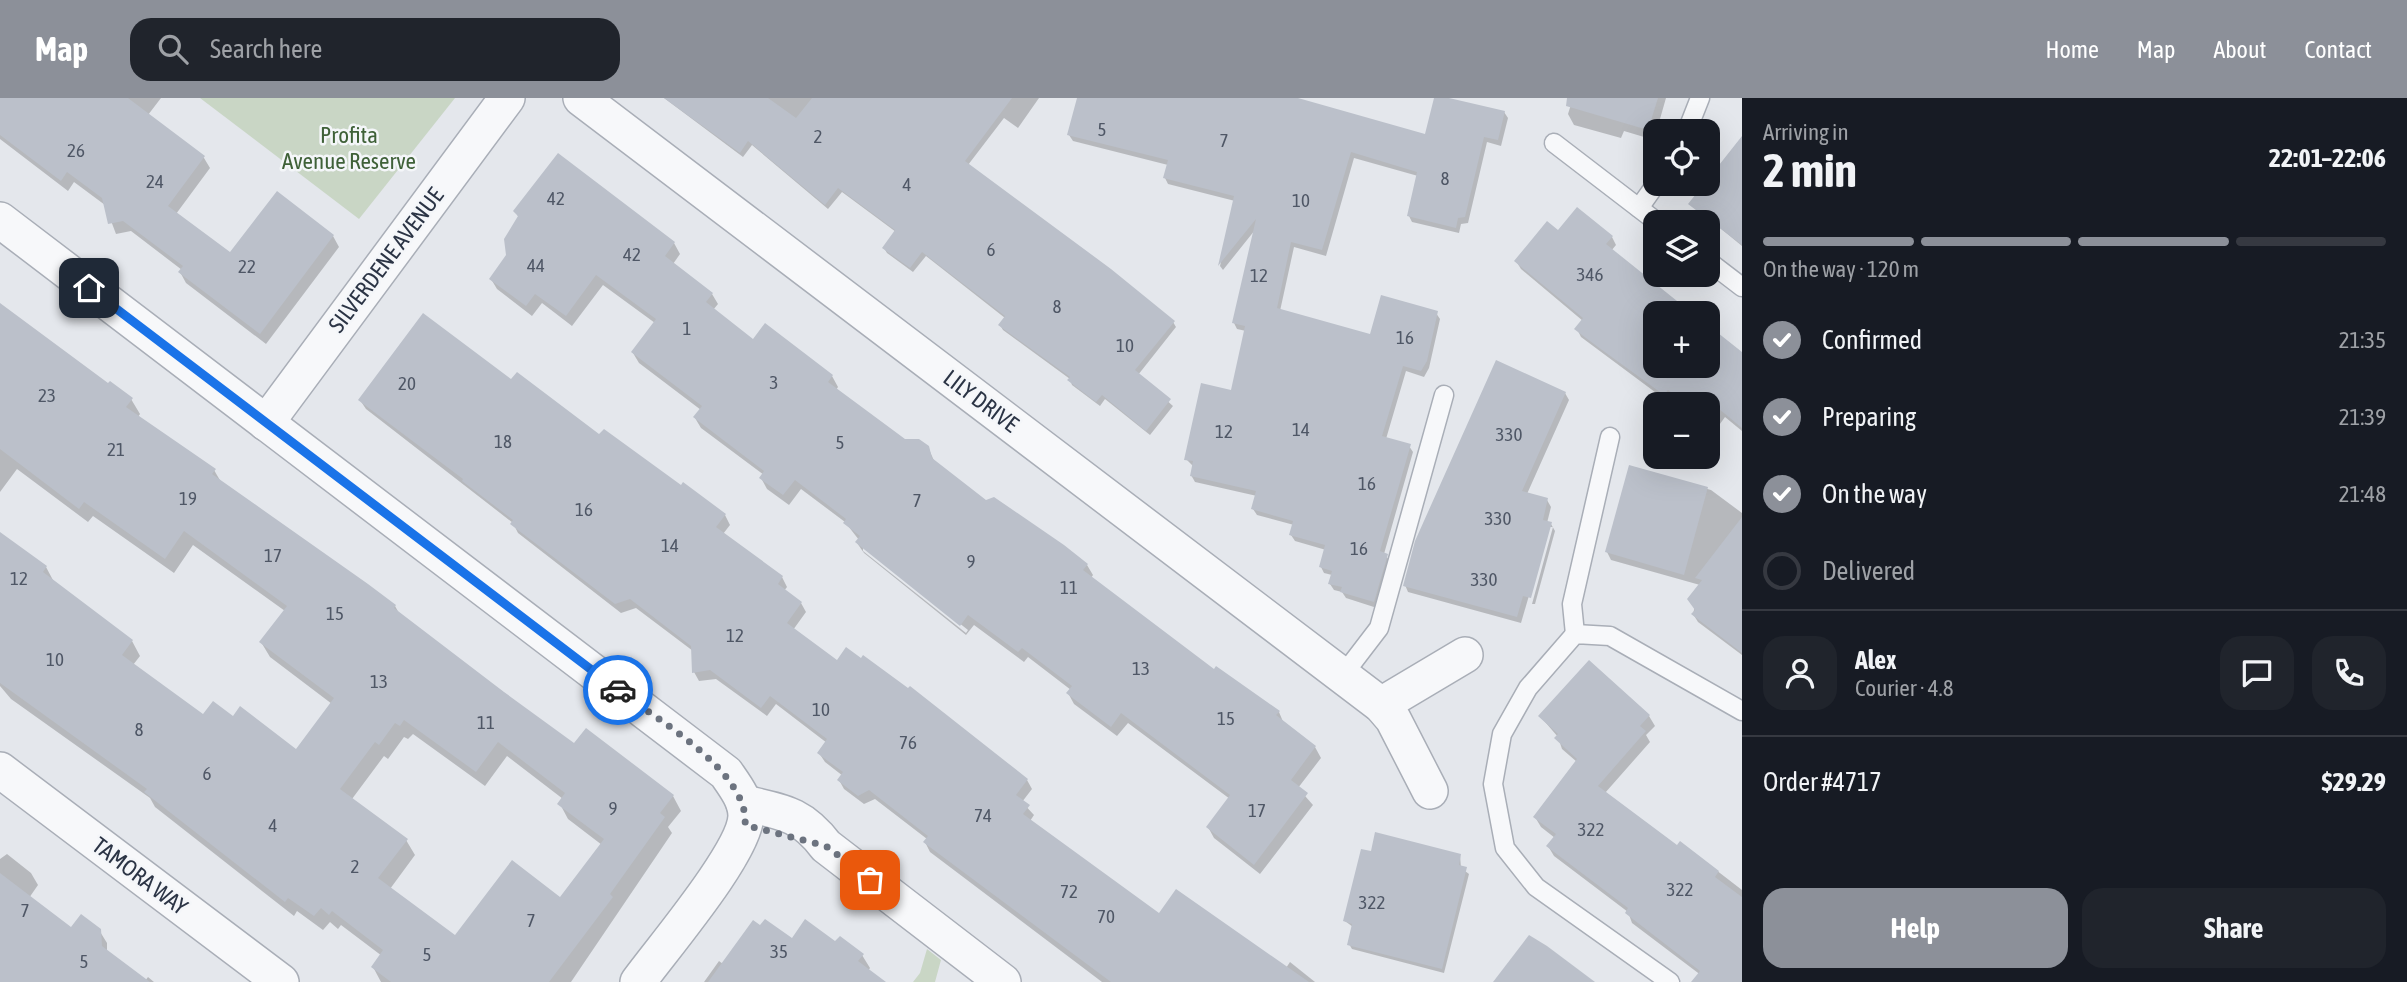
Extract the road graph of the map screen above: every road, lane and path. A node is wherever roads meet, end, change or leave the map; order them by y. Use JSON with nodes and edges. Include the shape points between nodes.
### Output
{"nodes":[{"id":1,"x":507,"y":98,"type":"edge"},
{"id":2,"x":581,"y":98,"type":"edge"},
{"id":3,"x":1700,"y":98,"type":"edge"},
{"id":4,"x":1692,"y":119,"type":"edge"},
{"id":5,"x":1554,"y":143,"type":"dead end"},
{"id":6,"x":1648,"y":196,"type":"edge"},
{"id":7,"x":1639,"y":208,"type":"junction"},
{"id":8,"x":1643,"y":211,"type":"edge"},
{"id":9,"x":0,"y":220,"type":"edge"},
{"id":10,"x":1720,"y":270,"type":"edge"},
{"id":11,"x":1742,"y":287,"type":"edge"},
{"id":12,"x":1444,"y":395,"type":"dead end"},
{"id":13,"x":266,"y":423,"type":"junction"},
{"id":14,"x":1610,"y":437,"type":"dead end"},
{"id":15,"x":1575,"y":634,"type":"junction"},
{"id":16,"x":1465,"y":655,"type":"dead end"},
{"id":17,"x":1343,"y":675,"type":"junction"},
{"id":18,"x":1381,"y":705,"type":"junction"},
{"id":19,"x":1742,"y":711,"type":"edge"},
{"id":20,"x":0,"y":770,"type":"edge"},
{"id":21,"x":1430,"y":791,"type":"dead end"},
{"id":22,"x":744,"y":814,"type":"junction"},
{"id":23,"x":281,"y":982,"type":"edge"},
{"id":24,"x":638,"y":982,"type":"edge"},
{"id":25,"x":1003,"y":982,"type":"edge"},
{"id":26,"x":1670,"y":982,"type":"edge"}],
"edges":[{"from":1,"to":13,"type":"street","name":"SILVERDENE AVENUE"},
{"from":2,"to":17,"type":"street","name":"LILY DRIVE"},
{"from":3,"to":4,"type":"lane"},
{"from":5,"to":7,"type":"lane"},
{"from":6,"to":7,"type":"lane"},
{"from":7,"to":8,"type":"lane"},
{"from":9,"to":13,"type":"street"},
{"from":10,"to":11,"type":"lane"},
{"from":12,"to":17,"type":"lane","via":[[1379,628]]},
{"from":13,"to":22,"type":"street","via":[[712,761],[731,780]]},
{"from":14,"to":15,"type":"lane","via":[[1572,604]]},
{"from":15,"to":19,"type":"lane","via":[[1610,635]]},
{"from":15,"to":26,"type":"lane","via":[[1528,688],[1502,734],[1493,784],[1505,848],[1536,887]]},
{"from":16,"to":18,"type":"street"},
{"from":17,"to":18,"type":"street","name":"LILY DRIVE"},
{"from":18,"to":21,"type":"street","name":"LILY DRIVE"},
{"from":20,"to":23,"type":"street","name":"TAMORA WAY"},
{"from":22,"to":24,"type":"street","via":[[727,860]]},
{"from":22,"to":25,"type":"street","via":[[800,818],[826,846]]}]}
